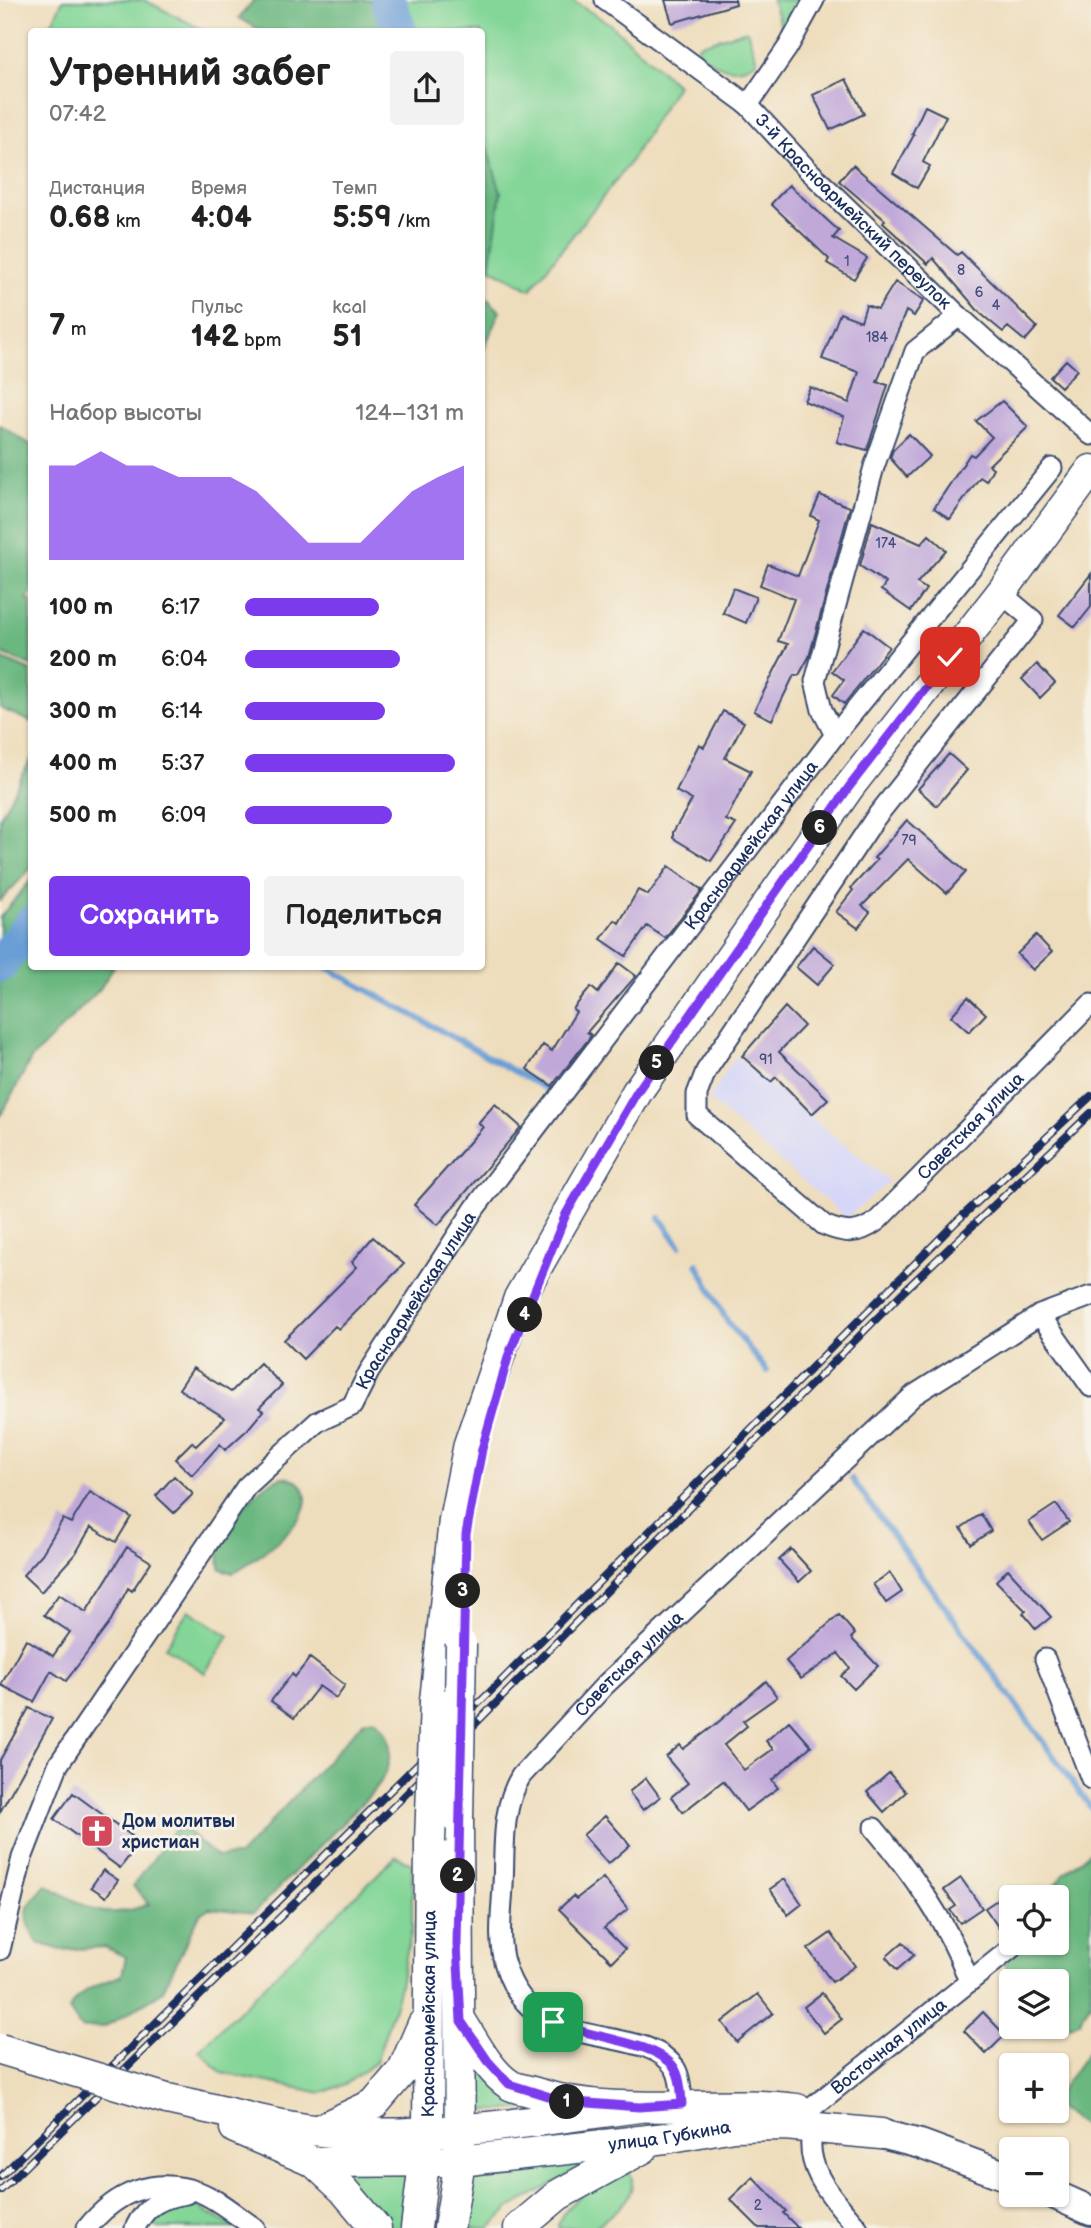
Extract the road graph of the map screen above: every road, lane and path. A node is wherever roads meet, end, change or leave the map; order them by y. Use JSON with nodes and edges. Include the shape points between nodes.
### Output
{"nodes":[{"id":1,"x":605,"y":0,"type":"edge"},
{"id":2,"x":814,"y":0,"type":"edge"},
{"id":3,"x":748,"y":105,"type":"junction"},
{"id":4,"x":959,"y":316,"type":"junction"},
{"id":5,"x":1091,"y":435,"type":"edge"},
{"id":6,"x":1052,"y":468,"type":"dead end"},
{"id":7,"x":1091,"y":470,"type":"edge"},
{"id":8,"x":1001,"y":593,"type":"junction"},
{"id":9,"x":835,"y":735,"type":"junction"},
{"id":10,"x":1091,"y":1004,"type":"edge"},
{"id":11,"x":566,"y":1214,"type":"junction"},
{"id":12,"x":1091,"y":1296,"type":"edge"},
{"id":13,"x":1040,"y":1315,"type":"junction"},
{"id":14,"x":1091,"y":1387,"type":"edge"},
{"id":15,"x":1045,"y":1659,"type":"dead end"},
{"id":16,"x":1091,"y":1779,"type":"edge"},
{"id":17,"x":874,"y":1828,"type":"dead end"},
{"id":18,"x":0,"y":1950,"type":"edge"},
{"id":19,"x":1003,"y":1955,"type":"edge"},
{"id":20,"x":969,"y":1982,"type":"junction"},
{"id":21,"x":427,"y":2014,"type":"junction"},
{"id":22,"x":461,"y":2021,"type":"junction"},
{"id":23,"x":0,"y":2049,"type":"edge"},
{"id":24,"x":167,"y":2099,"type":"junction"},
{"id":25,"x":682,"y":2104,"type":"junction"},
{"id":26,"x":639,"y":2107,"type":"junction"},
{"id":27,"x":811,"y":2119,"type":"junction"},
{"id":28,"x":460,"y":2129,"type":"junction"},
{"id":29,"x":318,"y":2130,"type":"junction"},
{"id":30,"x":428,"y":2130,"type":"junction"},
{"id":31,"x":881,"y":2134,"type":"joint"},
{"id":32,"x":666,"y":2138,"type":"junction"},
{"id":33,"x":460,"y":2161,"type":"junction"},
{"id":34,"x":314,"y":2162,"type":"junction"},
{"id":35,"x":425,"y":2163,"type":"junction"},
{"id":36,"x":999,"y":2173,"type":"edge"},
{"id":37,"x":201,"y":2192,"type":"junction"},
{"id":38,"x":1069,"y":2201,"type":"edge"},
{"id":39,"x":1091,"y":2211,"type":"edge"},
{"id":40,"x":371,"y":2226,"type":"edge"},
{"id":41,"x":87,"y":2228,"type":"edge"},
{"id":42,"x":135,"y":2228,"type":"edge"},
{"id":43,"x":255,"y":2228,"type":"edge"},
{"id":44,"x":416,"y":2228,"type":"edge"},
{"id":45,"x":449,"y":2228,"type":"edge"},
{"id":46,"x":519,"y":2228,"type":"edge"},
{"id":47,"x":858,"y":2228,"type":"edge"}],
"edges":[{"from":1,"to":3,"type":"street","name":"3-й Красноармейский переулок"},
{"from":2,"to":3,"type":"street"},
{"from":3,"to":4,"type":"street","name":"3-й Красноармейский переулок","via":[[805,167]]},
{"from":4,"to":5,"type":"street","name":"3-й Красноармейский переулок"},
{"from":4,"to":9,"type":"street","via":[[915,351],[874,467],[816,681],[822,710]]},
{"from":6,"to":9,"type":"street","name":"Красноармейская улица"},
{"from":7,"to":8,"type":"main road","name":"Красноармейская улица"},
{"from":8,"to":10,"type":"street","name":"Советская улица","via":[[1034,620],[876,817],[706,1071],[697,1094],[697,1115],[824,1225],[842,1232],[862,1232]]},
{"from":8,"to":11,"type":"main road","name":"Красноармейская улица","via":[[849,787],[637,1092]]},
{"from":9,"to":18,"type":"street","name":"Красноармейская улица","via":[[475,1208],[369,1372],[352,1406],[317,1422],[246,1488],[123,1665],[58,1765],[22,1858]]},
{"from":11,"to":21,"type":"main road","name":"Красноармейская улица","bridge":true,"via":[[519,1298],[469,1444],[454,1520],[435,1701]]},
{"from":11,"to":22,"type":"main road","name":"Красноармейская улица","bridge":true,"via":[[509,1354],[480,1460],[466,1534],[458,1820]]},
{"from":12,"to":13,"type":"street","name":"Советская улица"},
{"from":13,"to":14,"type":"street"},
{"from":13,"to":25,"type":"street","name":"Советская улица","via":[[914,1395],[605,1685],[513,1790],[506,1811],[502,1922],[503,1962],[510,1980],[531,2007],[553,2022],[660,2053],[675,2067]]},
{"from":15,"to":16,"type":"street"},
{"from":17,"to":20,"type":"street","via":[[937,1916],[959,1952]]},
{"from":19,"to":20,"type":"street","name":"Восточная улица"},
{"from":20,"to":27,"type":"street","name":"Восточная улица"},
{"from":21,"to":29,"type":"main road","via":[[403,2070],[374,2104]]},
{"from":21,"to":30,"type":"main road","name":"Красноармейская улица"},
{"from":22,"to":26,"type":"main road","via":[[509,2084],[563,2101]]},
{"from":22,"to":28,"type":"main road","name":"Красноармейская улица"},
{"from":23,"to":24,"type":"main road","bridge":true},
{"from":24,"to":29,"type":"main road","name":"улица Губкина"},
{"from":24,"to":34,"type":"main road"},
{"from":25,"to":26,"type":"main road","name":"улица Губкина"},
{"from":25,"to":27,"type":"main road","name":"улица Губкина","via":[[739,2104]]},
{"from":26,"to":28,"type":"main road","name":"улица Губкина"},
{"from":27,"to":31,"type":"main road","name":"улица Губкина"},
{"from":27,"to":32,"type":"main road","name":"улица Губкина"},
{"from":27,"to":47,"type":"street","via":[[812,2162],[826,2190]]},
{"from":28,"to":30,"type":"main road","name":"улица Губкина"},
{"from":28,"to":33,"type":"main road","name":"Красноармейская улица"},
{"from":29,"to":30,"type":"main road","name":"улица Губкина","via":[[351,2134]]},
{"from":30,"to":35,"type":"main road","name":"Красноармейская улица"},
{"from":31,"to":36,"type":"main road","name":"улица Губкина"},
{"from":32,"to":33,"type":"main road","name":"улица Губкина"},
{"from":32,"to":46,"type":"main road","via":[[558,2195]]},
{"from":33,"to":35,"type":"main road","name":"улица Губкина"},
{"from":33,"to":45,"type":"main road","name":"Красноармейская улица"},
{"from":34,"to":35,"type":"main road","name":"улица Губкина"},
{"from":34,"to":40,"type":"main road"},
{"from":35,"to":44,"type":"main road","name":"Красноармейская улица"},
{"from":37,"to":41,"type":"street","via":[[167,2185],[139,2188],[117,2198]]},
{"from":37,"to":42,"type":"street","via":[[163,2198],[143,2212]]},
{"from":37,"to":43,"type":"street"},
{"from":38,"to":39,"type":"main road"}]}
